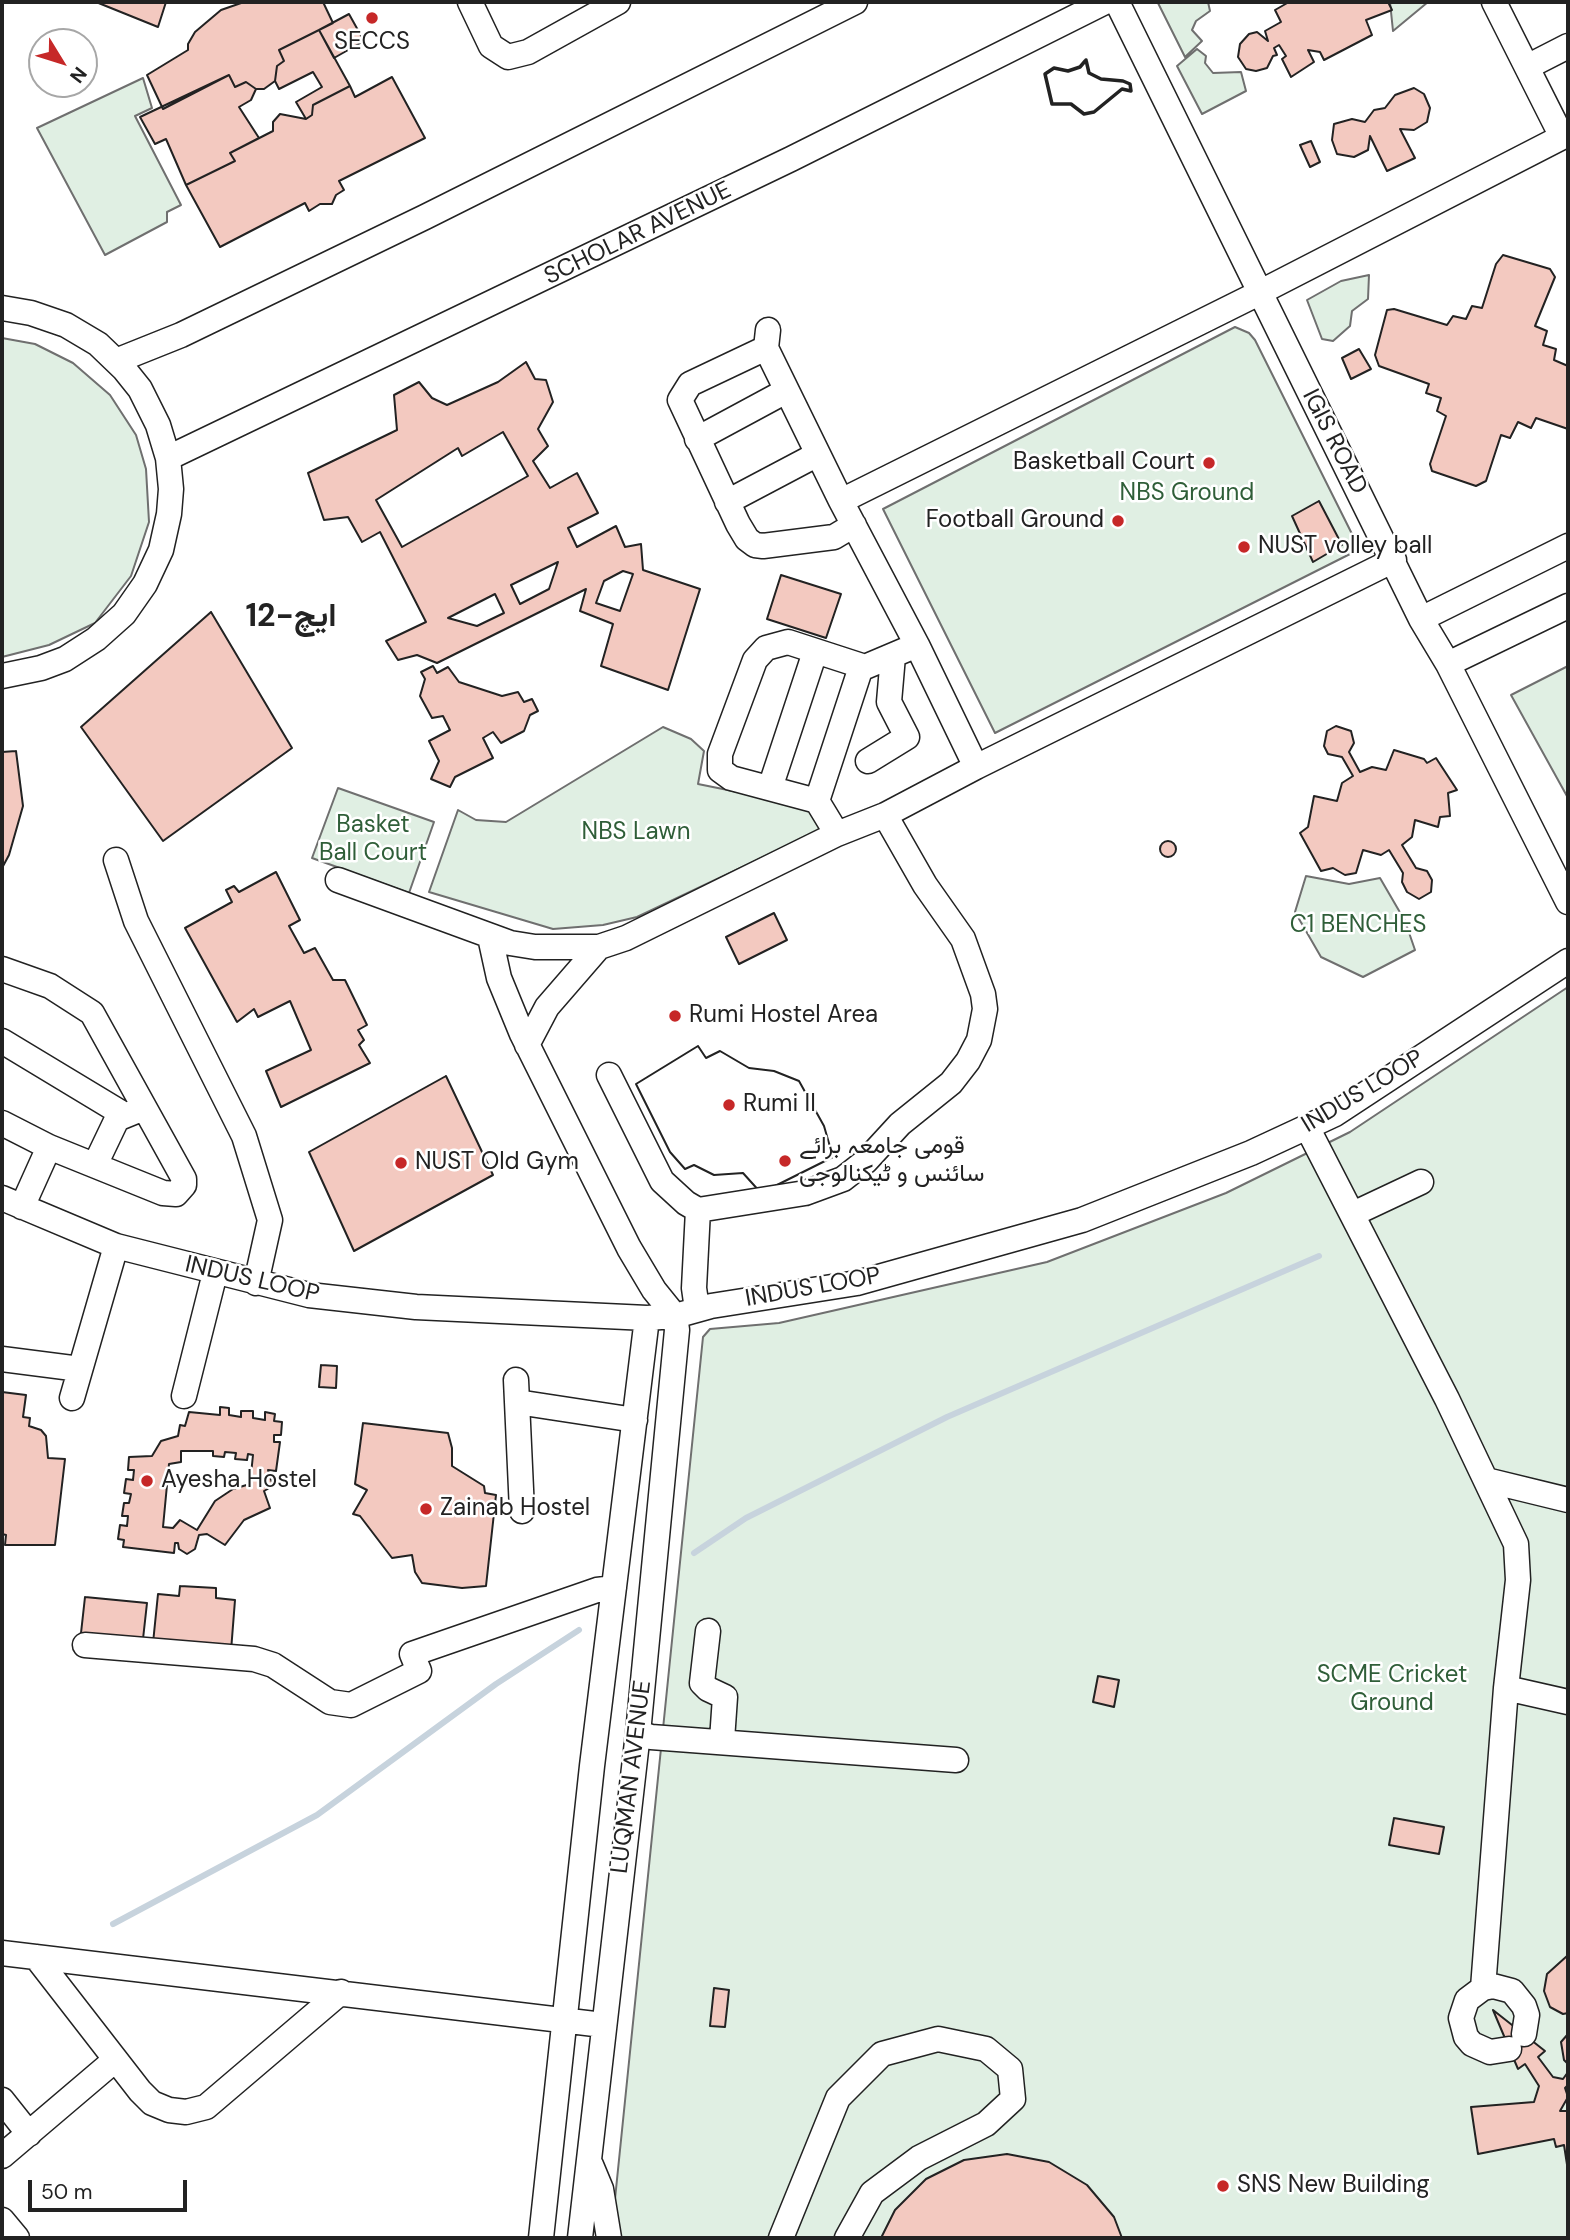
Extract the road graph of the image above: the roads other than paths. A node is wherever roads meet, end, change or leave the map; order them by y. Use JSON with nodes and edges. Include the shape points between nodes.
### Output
{"nodes":[{"id":1,"x":618,"y":2,"type":"edge"},
{"id":2,"x":855,"y":2,"type":"edge"},
{"id":3,"x":1105,"y":2,"type":"edge"},
{"id":4,"x":1117,"y":2,"type":"edge"},
{"id":5,"x":1494,"y":2,"type":"edge"},
{"id":6,"x":474,"y":3,"type":"edge"},
{"id":7,"x":1568,"y":46,"type":"edge"},
{"id":8,"x":1527,"y":67,"type":"junction"},
{"id":9,"x":1565,"y":135,"type":"edge"},
{"id":10,"x":1259,"y":293,"type":"junction"},
{"id":11,"x":2,"y":308,"type":"edge"},
{"id":12,"x":116,"y":361,"type":"junction"},
{"id":13,"x":786,"y":391,"type":"junction"},
{"id":14,"x":696,"y":439,"type":"junction"},
{"id":15,"x":816,"y":455,"type":"junction"},
{"id":16,"x":168,"y":458,"type":"junction"},
{"id":17,"x":841,"y":501,"type":"junction"},
{"id":18,"x":727,"y":502,"type":"junction"},
{"id":19,"x":854,"y":525,"type":"junction"},
{"id":20,"x":1568,"y":546,"type":"edge"},
{"id":21,"x":1394,"y":560,"type":"junction"},
{"id":22,"x":1568,"y":606,"type":"edge"},
{"id":23,"x":1421,"y":619,"type":"junction"},
{"id":24,"x":917,"y":645,"type":"junction"},
{"id":25,"x":815,"y":652,"type":"junction"},
{"id":26,"x":893,"y":656,"type":"junction"},
{"id":27,"x":1448,"y":664,"type":"junction"},
{"id":28,"x":861,"y":667,"type":"junction"},
{"id":29,"x":2,"y":676,"type":"edge"},
{"id":30,"x":868,"y":761,"type":"dead end"},
{"id":31,"x":976,"y":766,"type":"junction"},
{"id":32,"x":770,"y":788,"type":"junction"},
{"id":33,"x":817,"y":801,"type":"junction"},
{"id":34,"x":885,"y":815,"type":"junction"},
{"id":35,"x":837,"y":834,"type":"junction"},
{"id":36,"x":116,"y":860,"type":"dead end"},
{"id":37,"x":338,"y":880,"type":"dead end"},
{"id":38,"x":1568,"y":902,"type":"edge"},
{"id":39,"x":490,"y":937,"type":"junction"},
{"id":40,"x":599,"y":947,"type":"junction"},
{"id":41,"x":1568,"y":961,"type":"edge"},
{"id":42,"x":2,"y":969,"type":"edge"},
{"id":43,"x":2,"y":1041,"type":"edge"},
{"id":44,"x":527,"y":1045,"type":"junction"},
{"id":45,"x":610,"y":1075,"type":"dead end"},
{"id":46,"x":134,"y":1111,"type":"junction"},
{"id":47,"x":2,"y":1123,"type":"edge"},
{"id":48,"x":1307,"y":1127,"type":"junction"},
{"id":49,"x":49,"y":1147,"type":"junction"},
{"id":50,"x":95,"y":1165,"type":"junction"},
{"id":51,"x":1421,"y":1182,"type":"dead end"},
{"id":52,"x":12,"y":1202,"type":"edge"},
{"id":53,"x":698,"y":1210,"type":"junction"},
{"id":54,"x":1353,"y":1214,"type":"junction"},
{"id":55,"x":116,"y":1246,"type":"junction"},
{"id":56,"x":215,"y":1273,"type":"junction"},
{"id":57,"x":256,"y":1283,"type":"junction"},
{"id":58,"x":686,"y":1312,"type":"junction"},
{"id":59,"x":647,"y":1318,"type":"junction"},
{"id":60,"x":2,"y":1359,"type":"edge"},
{"id":61,"x":80,"y":1369,"type":"junction"},
{"id":62,"x":184,"y":1396,"type":"dead end"},
{"id":63,"x":72,"y":1398,"type":"dead end"},
{"id":64,"x":635,"y":1420,"type":"junction"},
{"id":65,"x":1486,"y":1480,"type":"junction"},
{"id":66,"x":1568,"y":1500,"type":"edge"},
{"id":67,"x":522,"y":1511,"type":"dead end"},
{"id":68,"x":614,"y":1588,"type":"junction"},
{"id":69,"x":708,"y":1630,"type":"dead end"},
{"id":70,"x":85,"y":1645,"type":"dead end"},
{"id":71,"x":1506,"y":1688,"type":"junction"},
{"id":72,"x":1568,"y":1702,"type":"edge"},
{"id":73,"x":638,"y":1733,"type":"junction"},
{"id":74,"x":722,"y":1740,"type":"junction"},
{"id":75,"x":956,"y":1760,"type":"dead end"},
{"id":76,"x":2,"y":1953,"type":"edge"},
{"id":77,"x":36,"y":1956,"type":"junction"},
{"id":78,"x":1483,"y":1988,"type":"junction"},
{"id":79,"x":341,"y":1992,"type":"junction"},
{"id":80,"x":564,"y":2019,"type":"junction"},
{"id":81,"x":603,"y":2025,"type":"junction"},
{"id":82,"x":115,"y":2060,"type":"junction"},
{"id":83,"x":2,"y":2100,"type":"edge"},
{"id":84,"x":29,"y":2134,"type":"junction"},
{"id":85,"x":2,"y":2157,"type":"edge"},
{"id":86,"x":589,"y":2159,"type":"junction"},
{"id":87,"x":2,"y":2220,"type":"edge"},
{"id":88,"x":17,"y":2238,"type":"edge"},
{"id":89,"x":541,"y":2238,"type":"edge"},
{"id":90,"x":580,"y":2238,"type":"edge"},
{"id":91,"x":609,"y":2238,"type":"edge"},
{"id":92,"x":781,"y":2238,"type":"edge"},
{"id":93,"x":847,"y":2238,"type":"edge"}],
"edges":[{"from":1,"to":6,"type":"street","via":[[528,52],[508,57],[491,46]]},
{"from":2,"to":12,"type":"street","via":[[425,218],[181,335]]},
{"from":3,"to":16,"type":"street","name":"SCHOLAR AVENUE","via":[[767,171]]},
{"from":4,"to":10,"type":"street","name":"IGIS ROAD"},
{"from":5,"to":8,"type":"street"},
{"from":7,"to":8,"type":"street"},
{"from":8,"to":9,"type":"street"},
{"from":9,"to":10,"type":"street"},
{"from":10,"to":17,"type":"street"},
{"from":10,"to":21,"type":"street","name":"IGIS ROAD"},
{"from":11,"to":12,"type":"street","via":[[66,325]]},
{"from":12,"to":16,"type":"street","via":[[147,401]]},
{"from":13,"to":14,"type":"street"},
{"from":13,"to":14,"type":"street","via":[[767,339],[685,390],[680,400]]},
{"from":13,"to":15,"type":"street"},
{"from":14,"to":18,"type":"street"},
{"from":15,"to":17,"type":"street"},
{"from":15,"to":18,"type":"street"},
{"from":16,"to":29,"type":"street","via":[[170,502],[164,538],[151,573],[132,604],[96,639],[65,659]]},
{"from":17,"to":19,"type":"street"},
{"from":18,"to":19,"type":"street","via":[[742,532],[755,545],[834,537]]},
{"from":19,"to":24,"type":"street"},
{"from":20,"to":23,"type":"street"},
{"from":21,"to":23,"type":"street","name":"IGIS ROAD"},
{"from":21,"to":31,"type":"street"},
{"from":22,"to":27,"type":"street"},
{"from":23,"to":27,"type":"street","name":"IGIS ROAD"},
{"from":24,"to":26,"type":"street"},
{"from":24,"to":31,"type":"street"},
{"from":25,"to":28,"type":"street"},
{"from":25,"to":32,"type":"street"},
{"from":25,"to":32,"type":"street","via":[[783,642],[760,653],[720,754],[718,763],[724,775]]},
{"from":26,"to":28,"type":"street"},
{"from":26,"to":30,"type":"street","via":[[889,702],[907,737]]},
{"from":27,"to":38,"type":"street","name":"IGIS ROAD"},
{"from":28,"to":33,"type":"street"},
{"from":31,"to":34,"type":"street"},
{"from":32,"to":33,"type":"street"},
{"from":33,"to":35,"type":"street"},
{"from":34,"to":35,"type":"street"},
{"from":34,"to":53,"type":"street","via":[[968,951],[985,1009],[979,1040],[951,1083],[843,1179],[805,1193]]},
{"from":35,"to":40,"type":"street"},
{"from":36,"to":57,"type":"street","via":[[136,921],[244,1136],[270,1220]]},
{"from":37,"to":39,"type":"street"},
{"from":39,"to":40,"type":"street","via":[[534,947]]},
{"from":39,"to":44,"type":"street","via":[[499,978]]},
{"from":40,"to":44,"type":"street","via":[[547,1007]]},
{"from":41,"to":48,"type":"street","name":"INDUS LOOP","via":[[1335,1114]]},
{"from":42,"to":46,"type":"street","via":[[50,986],[92,1013]]},
{"from":43,"to":46,"type":"street"},
{"from":44,"to":58,"type":"street","via":[[654,1290]]},
{"from":45,"to":53,"type":"street","via":[[662,1181]]},
{"from":46,"to":50,"type":"street","via":[[113,1125]]},
{"from":46,"to":50,"type":"street","via":[[184,1178],[181,1190],[163,1193]]},
{"from":47,"to":49,"type":"street"},
{"from":48,"to":54,"type":"street"},
{"from":48,"to":58,"type":"street","name":"INDUS LOOP","via":[[1082,1220],[857,1283]]},
{"from":49,"to":50,"type":"street"},
{"from":49,"to":52,"type":"street"},
{"from":51,"to":54,"type":"street"},
{"from":52,"to":55,"type":"street","name":"INDUS LOOP"},
{"from":53,"to":58,"type":"street","name":"LUQMAN AVENUE","via":[[694,1288]]},
{"from":54,"to":65,"type":"street"},
{"from":55,"to":56,"type":"street","name":"INDUS LOOP"},
{"from":55,"to":61,"type":"street"},
{"from":56,"to":57,"type":"street","name":"INDUS LOOP"},
{"from":56,"to":62,"type":"street"},
{"from":57,"to":59,"type":"street","name":"INDUS LOOP","via":[[309,1295],[416,1307]]},
{"from":58,"to":59,"type":"street","name":"INDUS LOOP"},
{"from":58,"to":73,"type":"street","name":"LUQMAN AVENUE","via":[[677,1330]]},
{"from":59,"to":64,"type":"street","name":"LUQMAN AVENUE"},
{"from":60,"to":61,"type":"street"},
{"from":61,"to":63,"type":"street"},
{"from":64,"to":67,"type":"street","via":[[516,1391]]},
{"from":64,"to":68,"type":"street","name":"LUQMAN AVENUE"},
{"from":65,"to":66,"type":"street"},
{"from":65,"to":71,"type":"street","via":[[1516,1544],[1518,1580]]},
{"from":68,"to":70,"type":"street","via":[[412,1654],[419,1671],[351,1706],[330,1702],[273,1665],[254,1659]]},
{"from":68,"to":80,"type":"street","name":"LUQMAN AVENUE"},
{"from":69,"to":74,"type":"street","via":[[702,1683],[726,1697]]},
{"from":71,"to":72,"type":"street"},
{"from":71,"to":78,"type":"street"},
{"from":73,"to":74,"type":"street"},
{"from":73,"to":81,"type":"street","name":"LUQMAN AVENUE"},
{"from":74,"to":75,"type":"street"},
{"from":76,"to":77,"type":"street"},
{"from":77,"to":79,"type":"street"},
{"from":77,"to":82,"type":"street"},
{"from":78,"to":78,"type":"street","via":[[1463,2008],[1466,2037],[1480,2050],[1500,2052],[1516,2041],[1527,2015],[1519,1997],[1502,1987]]},
{"from":79,"to":80,"type":"street"},
{"from":79,"to":82,"type":"street","via":[[206,2107],[186,2112],[152,2103]]},
{"from":80,"to":81,"type":"street"},
{"from":80,"to":89,"type":"street","name":"LUQMAN AVENUE"},
{"from":81,"to":86,"type":"street","name":"LUQMAN AVENUE"},
{"from":82,"to":84,"type":"street"},
{"from":83,"to":84,"type":"street"},
{"from":84,"to":85,"type":"street"},
{"from":86,"to":90,"type":"street","name":"LUQMAN AVENUE"},
{"from":86,"to":91,"type":"street","via":[[601,2189]]},
{"from":87,"to":88,"type":"street"},
{"from":92,"to":93,"type":"street","via":[[838,2098],[882,2054],[938,2039],[986,2049],[1010,2069],[1013,2099],[986,2124],[919,2158],[872,2193]]}]}
